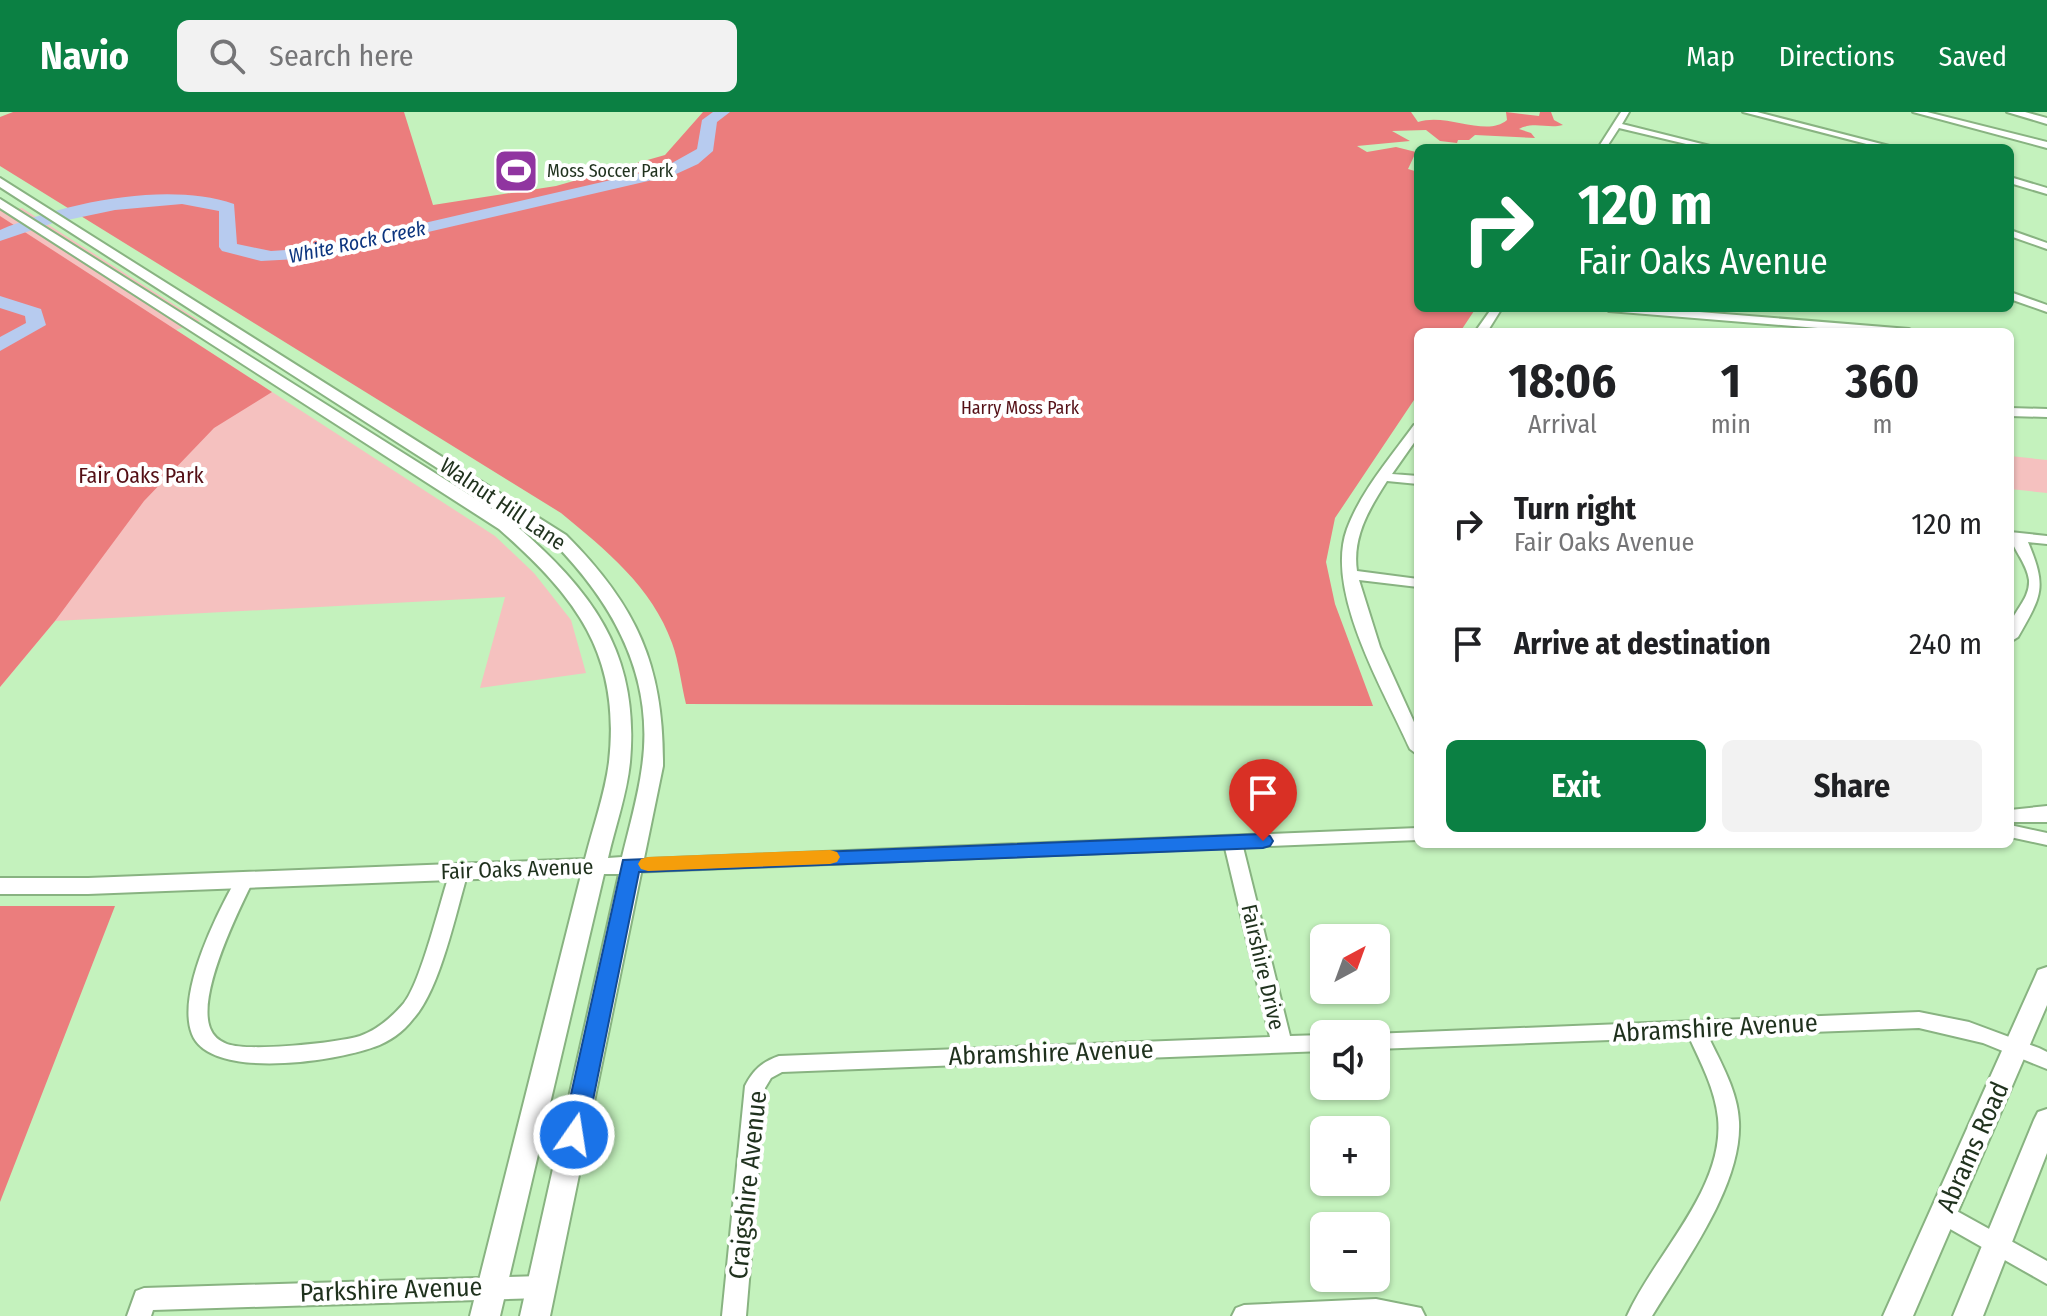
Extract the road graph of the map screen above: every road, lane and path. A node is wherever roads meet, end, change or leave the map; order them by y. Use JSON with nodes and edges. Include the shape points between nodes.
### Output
{"nodes":[{"id":1,"x":1625,"y":112,"type":"edge"},
{"id":2,"x":1747,"y":112,"type":"edge"},
{"id":3,"x":1917,"y":112,"type":"edge"},
{"id":4,"x":2012,"y":112,"type":"edge"},
{"id":5,"x":2037,"y":112,"type":"edge"},
{"id":6,"x":2047,"y":115,"type":"edge"},
{"id":7,"x":2047,"y":121,"type":"edge"},
{"id":8,"x":1617,"y":125,"type":"junction"},
{"id":9,"x":1605,"y":144,"type":"edge"},
{"id":10,"x":1697,"y":144,"type":"edge"},
{"id":11,"x":1877,"y":144,"type":"edge"},
{"id":12,"x":2047,"y":145,"type":"edge"},
{"id":13,"x":2014,"y":181,"type":"edge"},
{"id":14,"x":0,"y":182,"type":"edge"},
{"id":15,"x":2047,"y":191,"type":"edge"},
{"id":16,"x":6,"y":206,"type":"edge"},
{"id":17,"x":2014,"y":234,"type":"edge"},
{"id":18,"x":2047,"y":246,"type":"edge"},
{"id":19,"x":2014,"y":297,"type":"edge"},
{"id":20,"x":2047,"y":309,"type":"edge"},
{"id":21,"x":1659,"y":312,"type":"edge"},
{"id":22,"x":1859,"y":328,"type":"edge"},
{"id":23,"x":2014,"y":412,"type":"edge"},
{"id":24,"x":2047,"y":413,"type":"edge"},
{"id":25,"x":1414,"y":434,"type":"edge"},
{"id":26,"x":1386,"y":477,"type":"junction"},
{"id":27,"x":1414,"y":480,"type":"edge"},
{"id":28,"x":2014,"y":536,"type":"edge"},
{"id":29,"x":2047,"y":540,"type":"edge"},
{"id":30,"x":1351,"y":575,"type":"junction"},
{"id":31,"x":1414,"y":583,"type":"edge"},
{"id":32,"x":2014,"y":630,"type":"edge"},
{"id":33,"x":1414,"y":740,"type":"edge"},
{"id":34,"x":2047,"y":814,"type":"edge"},
{"id":35,"x":2014,"y":820,"type":"edge"},
{"id":36,"x":2014,"y":821,"type":"edge"},
{"id":37,"x":2014,"y":822,"type":"edge"},
{"id":38,"x":2047,"y":822,"type":"edge"},
{"id":39,"x":1414,"y":834,"type":"edge"},
{"id":40,"x":2047,"y":839,"type":"edge"},
{"id":41,"x":1233,"y":843,"type":"junction"},
{"id":42,"x":630,"y":865,"type":"junction"},
{"id":43,"x":592,"y":867,"type":"junction"},
{"id":44,"x":459,"y":872,"type":"junction"},
{"id":45,"x":245,"y":879,"type":"junction"},
{"id":46,"x":0,"y":886,"type":"edge"},
{"id":47,"x":2047,"y":977,"type":"edge"},
{"id":48,"x":1695,"y":1029,"type":"junction"},
{"id":49,"x":1390,"y":1040,"type":"edge"},
{"id":50,"x":1310,"y":1043,"type":"edge"},
{"id":51,"x":1282,"y":1044,"type":"junction"},
{"id":52,"x":2018,"y":1046,"type":"junction"},
{"id":53,"x":2047,"y":1061,"type":"edge"},
{"id":54,"x":779,"y":1064,"type":"joint"},
{"id":55,"x":2047,"y":1120,"type":"edge"},
{"id":56,"x":1944,"y":1214,"type":"junction"},
{"id":57,"x":1997,"y":1244,"type":"junction"},
{"id":58,"x":2047,"y":1273,"type":"edge"},
{"id":59,"x":491,"y":1287,"type":"junction"},
{"id":60,"x":541,"y":1287,"type":"junction"},
{"id":61,"x":142,"y":1307,"type":"edge"},
{"id":62,"x":485,"y":1316,"type":"edge"},
{"id":63,"x":535,"y":1316,"type":"edge"},
{"id":64,"x":734,"y":1316,"type":"edge"},
{"id":65,"x":1244,"y":1316,"type":"edge"},
{"id":66,"x":1413,"y":1316,"type":"edge"},
{"id":67,"x":1639,"y":1316,"type":"edge"},
{"id":68,"x":1898,"y":1316,"type":"edge"},
{"id":69,"x":1968,"y":1316,"type":"edge"}],
"edges":[{"from":1,"to":8,"type":"street"},
{"from":2,"to":11,"type":"street"},
{"from":3,"to":12,"type":"street"},
{"from":4,"to":7,"type":"main road"},
{"from":5,"to":6,"type":"main road"},
{"from":8,"to":9,"type":"street"},
{"from":8,"to":10,"type":"street"},
{"from":13,"to":15,"type":"street"},
{"from":14,"to":42,"type":"main road","name":"Walnut Hill Lane","via":[[523,514],[560,539],[598,577],[633,632],[645,664],[655,727],[653,766]]},
{"from":16,"to":43,"type":"main road","name":"Walnut Hill Lane","via":[[505,525],[575,589],[608,647],[621,713],[619,765]]},
{"from":17,"to":18,"type":"street"},
{"from":19,"to":20,"type":"street"},
{"from":21,"to":22,"type":"street"},
{"from":23,"to":24,"type":"street"},
{"from":25,"to":26,"type":"street"},
{"from":26,"to":27,"type":"street"},
{"from":26,"to":30,"type":"street","via":[[1351,542]]},
{"from":28,"to":29,"type":"street"},
{"from":28,"to":32,"type":"street","via":[[2040,577]]},
{"from":30,"to":31,"type":"street"},
{"from":30,"to":33,"type":"street","via":[[1356,602]]},
{"from":34,"to":35,"type":"main road"},
{"from":36,"to":38,"type":"street"},
{"from":37,"to":40,"type":"street"},
{"from":39,"to":41,"type":"street","name":"Fair Oaks Avenue"},
{"from":41,"to":42,"type":"street","name":"Fair Oaks Avenue"},
{"from":41,"to":51,"type":"street","name":"Fairshire Drive"},
{"from":42,"to":43,"type":"main road","name":"Fair Oaks Avenue"},
{"from":42,"to":60,"type":"main road","name":"Walnut Hill Lane"},
{"from":43,"to":44,"type":"main road","name":"Fair Oaks Avenue"},
{"from":43,"to":59,"type":"main road","name":"Walnut Hill Lane"},
{"from":44,"to":45,"type":"main road","name":"Fair Oaks Avenue"},
{"from":44,"to":45,"type":"street","via":[[420,996],[409,1014],[359,1045],[238,1055],[216,1049],[201,1034],[197,1015],[217,936]]},
{"from":45,"to":46,"type":"main road","name":"Fair Oaks Avenue"},
{"from":47,"to":52,"type":"main road","name":"Abrams Road"},
{"from":48,"to":49,"type":"street","name":"Abramshire Avenue"},
{"from":48,"to":52,"type":"street","name":"Abramshire Avenue","via":[[1919,1020]]},
{"from":48,"to":67,"type":"street","via":[[1722,1088],[1729,1122],[1724,1164]]},
{"from":50,"to":51,"type":"street","name":"Abramshire Avenue"},
{"from":51,"to":54,"type":"street","name":"Abramshire Avenue"},
{"from":52,"to":53,"type":"street","name":"Abramshire Avenue"},
{"from":52,"to":56,"type":"main road","name":"Abrams Road"},
{"from":54,"to":64,"type":"street","name":"Craigshire Avenue","via":[[764,1072],[755,1086]]},
{"from":55,"to":57,"type":"main road"},
{"from":56,"to":57,"type":"street"},
{"from":56,"to":68,"type":"main road","name":"Abrams Road"},
{"from":57,"to":58,"type":"street"},
{"from":57,"to":69,"type":"main road"},
{"from":59,"to":60,"type":"street","name":"Parkshire Avenue"},
{"from":59,"to":61,"type":"street","name":"Parkshire Avenue"},
{"from":59,"to":62,"type":"main road","name":"Walnut Hill Lane"},
{"from":60,"to":63,"type":"main road","name":"Walnut Hill Lane"},
{"from":65,"to":66,"type":"street","via":[[1376,1310]]}]}
